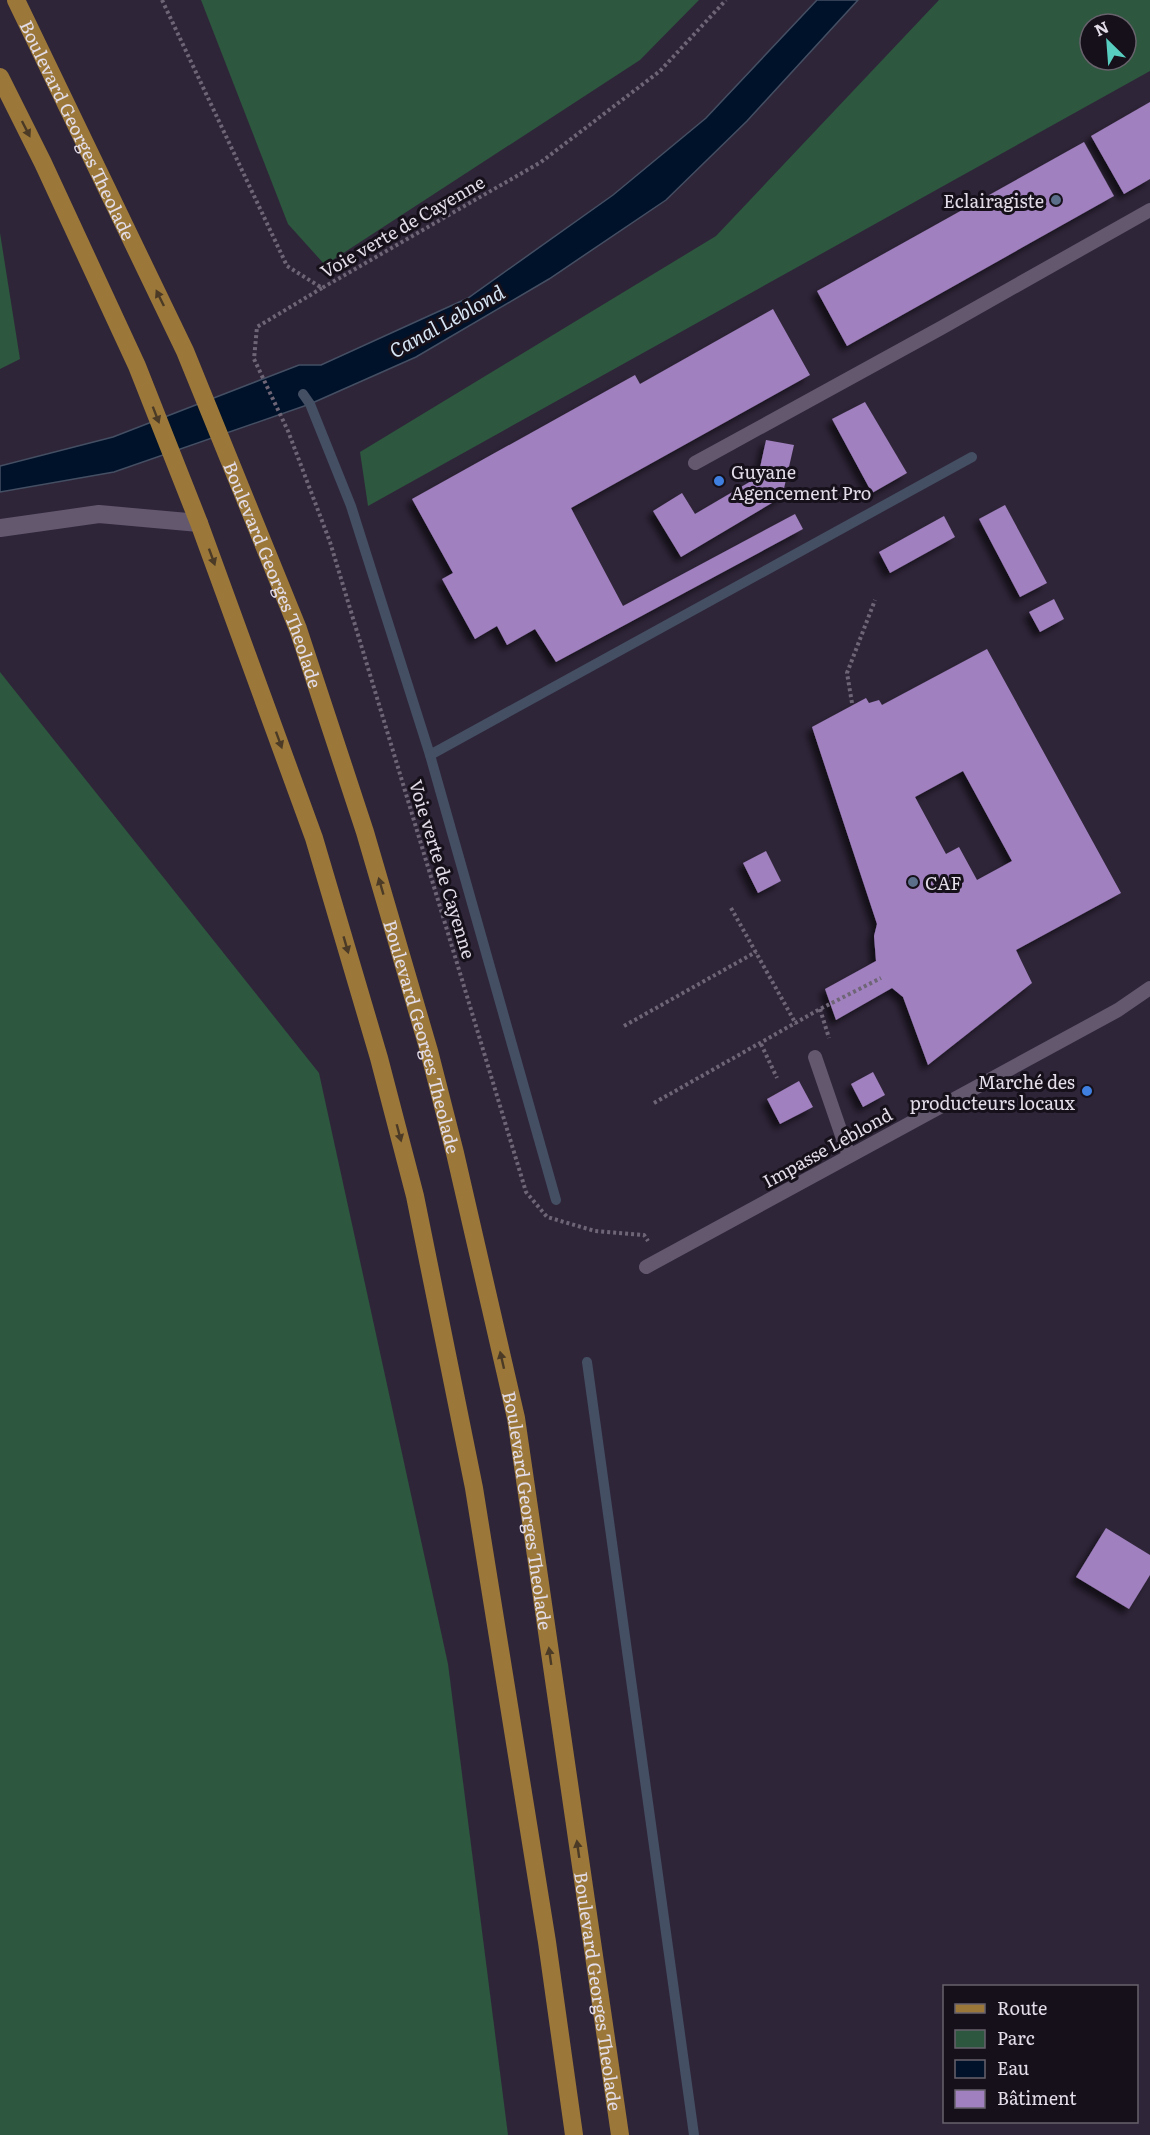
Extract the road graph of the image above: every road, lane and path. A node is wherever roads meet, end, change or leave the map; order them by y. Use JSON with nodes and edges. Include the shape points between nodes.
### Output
{"nodes":[{"id":1,"x":16,"y":0,"type":"edge"},
{"id":2,"x":162,"y":0,"type":"edge"},
{"id":3,"x":726,"y":0,"type":"edge"},
{"id":4,"x":0,"y":77,"type":"edge"},
{"id":5,"x":1150,"y":210,"type":"edge"},
{"id":6,"x":322,"y":288,"type":"junction"},
{"id":7,"x":695,"y":463,"type":"dead end"},
{"id":8,"x":199,"y":523,"type":"junction"},
{"id":9,"x":0,"y":528,"type":"edge"},
{"id":10,"x":875,"y":600,"type":"dead end"},
{"id":11,"x":852,"y":703,"type":"dead end"},
{"id":12,"x":731,"y":908,"type":"dead end"},
{"id":13,"x":756,"y":952,"type":"junction"},
{"id":14,"x":881,"y":978,"type":"dead end"},
{"id":15,"x":1150,"y":988,"type":"edge"},
{"id":16,"x":796,"y":1024,"type":"junction"},
{"id":17,"x":624,"y":1026,"type":"dead end"},
{"id":18,"x":761,"y":1044,"type":"junction"},
{"id":19,"x":814,"y":1057,"type":"dead end"},
{"id":20,"x":777,"y":1078,"type":"dead end"},
{"id":21,"x":654,"y":1103,"type":"dead end"},
{"id":22,"x":849,"y":1156,"type":"junction"},
{"id":23,"x":644,"y":1234,"type":"dead end"},
{"id":24,"x":646,"y":1267,"type":"dead end"},
{"id":25,"x":574,"y":2135,"type":"edge"},
{"id":26,"x":620,"y":2135,"type":"edge"}],
"edges":[{"from":26,"to":1,"type":"main road","name":"Boulevard Georges Theolade","one_way":true,"via":[[516,1418],[429,1051],[365,832],[298,628],[185,351]]},
{"from":2,"to":6,"type":"path","name":"Voie verte de Cayenne","via":[[287,266]]},
{"from":3,"to":6,"type":"path","name":"Voie verte de Cayenne","via":[[660,71],[541,162]]},
{"from":4,"to":8,"type":"main road","one_way":true,"via":[[137,366]]},
{"from":5,"to":7,"type":"lane"},
{"from":6,"to":23,"type":"path","name":"Voie verte de Cayenne","via":[[257,327],[254,359],[288,431],[330,542],[526,1192],[547,1217],[595,1231]]},
{"from":8,"to":9,"type":"street","via":[[99,514]]},
{"from":8,"to":25,"type":"main road","one_way":true,"via":[[315,838],[416,1196],[474,1488]]},
{"from":10,"to":11,"type":"path","via":[[847,673]]},
{"from":12,"to":13,"type":"path"},
{"from":13,"to":16,"type":"path"},
{"from":13,"to":17,"type":"path"},
{"from":14,"to":16,"type":"path"},
{"from":15,"to":22,"type":"lane","name":"Impasse Leblond","via":[[1118,1010]]},
{"from":16,"to":18,"type":"path"},
{"from":18,"to":20,"type":"path"},
{"from":18,"to":21,"type":"path"},
{"from":19,"to":22,"type":"lane"},
{"from":22,"to":24,"type":"lane","name":"Impasse Leblond"}]}
